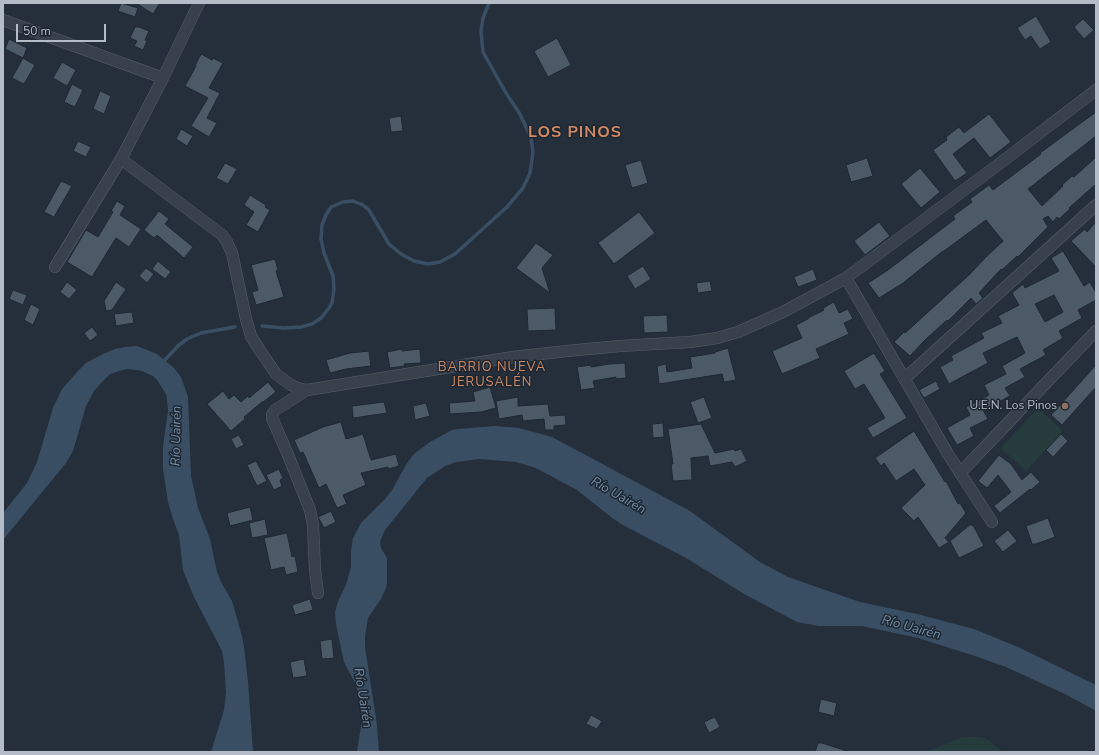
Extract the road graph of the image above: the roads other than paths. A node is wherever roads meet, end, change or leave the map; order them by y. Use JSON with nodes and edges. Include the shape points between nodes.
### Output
{"nodes":[{"id":1,"x":199,"y":3,"type":"edge"},
{"id":2,"x":3,"y":20,"type":"edge"},
{"id":3,"x":163,"y":78,"type":"junction"},
{"id":4,"x":1096,"y":90,"type":"edge"},
{"id":5,"x":121,"y":159,"type":"junction"},
{"id":6,"x":1096,"y":205,"type":"edge"},
{"id":7,"x":55,"y":266,"type":"dead end"},
{"id":8,"x":846,"y":278,"type":"junction"},
{"id":9,"x":1096,"y":331,"type":"edge"},
{"id":10,"x":904,"y":379,"type":"junction"},
{"id":11,"x":307,"y":390,"type":"junction"},
{"id":12,"x":960,"y":473,"type":"junction"},
{"id":13,"x":992,"y":522,"type":"dead end"},
{"id":14,"x":318,"y":594,"type":"dead end"}],
"edges":[{"from":1,"to":3,"type":"street"},
{"from":2,"to":3,"type":"street"},
{"from":3,"to":5,"type":"street"},
{"from":4,"to":8,"type":"street"},
{"from":5,"to":7,"type":"street"},
{"from":5,"to":11,"type":"street","via":[[222,235],[232,252],[251,336],[276,374],[291,385]]},
{"from":6,"to":10,"type":"street"},
{"from":8,"to":10,"type":"street"},
{"from":8,"to":11,"type":"street","via":[[784,312],[738,332],[717,338],[567,350]]},
{"from":9,"to":12,"type":"street"},
{"from":10,"to":12,"type":"street"},
{"from":11,"to":14,"type":"street","via":[[275,410],[272,418],[310,510]]},
{"from":12,"to":13,"type":"street"}]}
